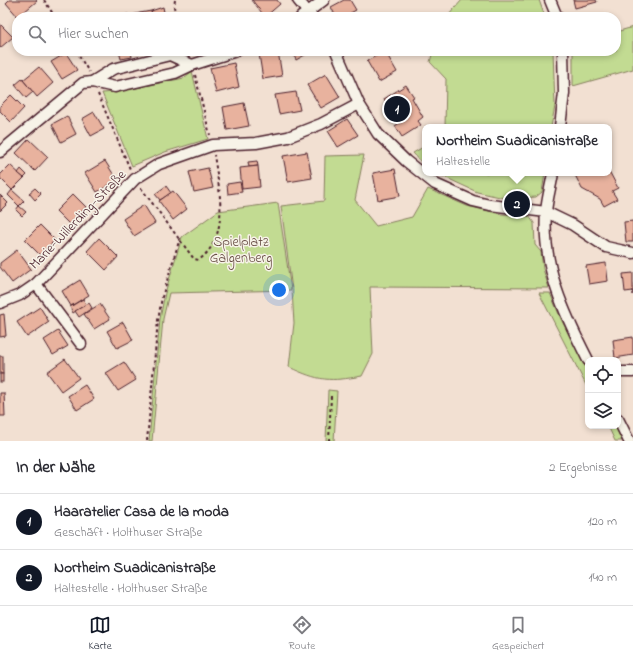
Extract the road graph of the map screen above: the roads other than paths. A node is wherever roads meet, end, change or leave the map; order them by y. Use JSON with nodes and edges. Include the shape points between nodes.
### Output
{"nodes":[{"id":1,"x":298,"y":0,"type":"edge"},
{"id":2,"x":324,"y":0,"type":"edge"},
{"id":3,"x":550,"y":0,"type":"edge"},
{"id":4,"x":305,"y":12,"type":"edge"},
{"id":5,"x":310,"y":12,"type":"edge"},
{"id":6,"x":555,"y":12,"type":"edge"},
{"id":7,"x":166,"y":56,"type":"edge"},
{"id":8,"x":172,"y":56,"type":"edge"},
{"id":9,"x":220,"y":56,"type":"edge"},
{"id":10,"x":338,"y":56,"type":"edge"},
{"id":11,"x":563,"y":56,"type":"edge"},
{"id":12,"x":192,"y":65,"type":"junction"},
{"id":13,"x":92,"y":82,"type":"junction"},
{"id":14,"x":359,"y":104,"type":"junction"},
{"id":15,"x":560,"y":124,"type":"edge"},
{"id":16,"x":0,"y":152,"type":"edge"},
{"id":17,"x":422,"y":174,"type":"edge"},
{"id":18,"x":425,"y":176,"type":"edge"},
{"id":19,"x":552,"y":176,"type":"edge"},
{"id":20,"x":546,"y":212,"type":"junction"},
{"id":21,"x":633,"y":253,"type":"edge"},
{"id":22,"x":36,"y":284,"type":"junction"},
{"id":23,"x":0,"y":303,"type":"edge"},
{"id":24,"x":81,"y":344,"type":"dead end"},
{"id":25,"x":586,"y":357,"type":"edge"},
{"id":26,"x":621,"y":372,"type":"edge"},
{"id":27,"x":633,"y":372,"type":"edge"},
{"id":28,"x":621,"y":425,"type":"edge"},
{"id":29,"x":629,"y":441,"type":"edge"}],
"edges":[{"from":1,"to":4,"type":"street"},
{"from":2,"to":5,"type":"street"},
{"from":3,"to":6,"type":"street"},
{"from":7,"to":13,"type":"street","via":[[113,69]]},
{"from":8,"to":12,"type":"street"},
{"from":9,"to":12,"type":"street"},
{"from":10,"to":14,"type":"street"},
{"from":11,"to":15,"type":"street","via":[[564,92]]},
{"from":12,"to":13,"type":"street","via":[[175,73],[115,87]]},
{"from":13,"to":16,"type":"street","via":[[82,83],[67,94]]},
{"from":14,"to":17,"type":"street","via":[[378,134]]},
{"from":14,"to":22,"type":"street","name":"Marie-Willerding-Straße","via":[[321,124],[288,137],[256,143],[213,145],[160,164],[135,180]]},
{"from":18,"to":20,"type":"street","via":[[435,184],[473,201]]},
{"from":19,"to":20,"type":"street"},
{"from":20,"to":21,"type":"street","via":[[573,225],[606,247]]},
{"from":20,"to":25,"type":"street","via":[[549,263],[555,288],[569,324]]},
{"from":22,"to":23,"type":"street","name":"Marie-Willerding-Straße","via":[[20,295]]},
{"from":22,"to":24,"type":"street"},
{"from":26,"to":27,"type":"street"},
{"from":28,"to":29,"type":"street"}]}
